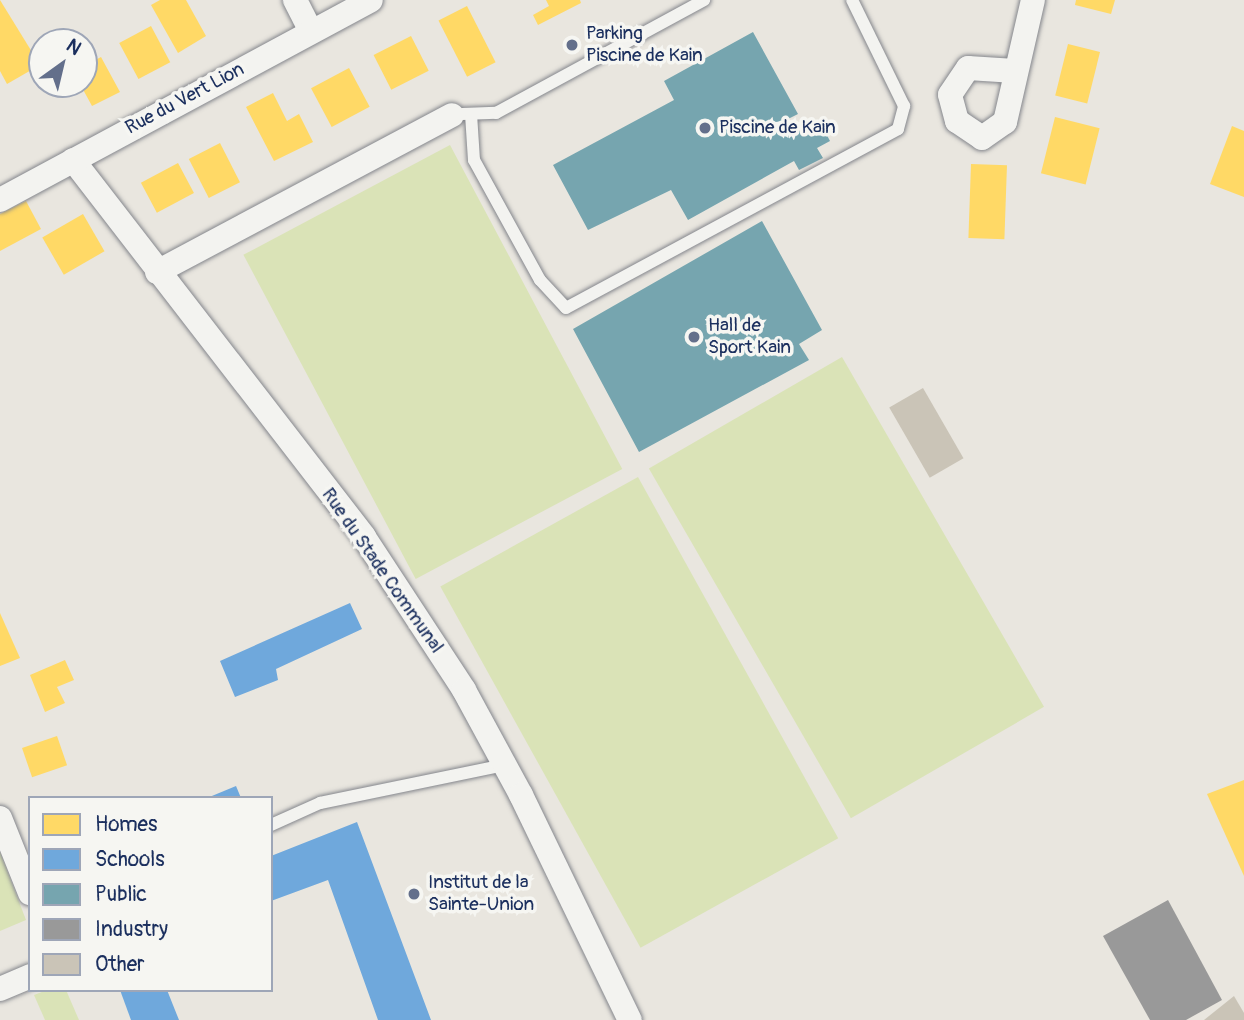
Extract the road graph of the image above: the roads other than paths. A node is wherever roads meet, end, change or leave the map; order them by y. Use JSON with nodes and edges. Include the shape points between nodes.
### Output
{"nodes":[{"id":1,"x":295,"y":0,"type":"edge"},
{"id":2,"x":371,"y":0,"type":"edge"},
{"id":3,"x":704,"y":0,"type":"edge"},
{"id":4,"x":852,"y":0,"type":"edge"},
{"id":5,"x":1032,"y":0,"type":"edge"},
{"id":6,"x":311,"y":31,"type":"junction"},
{"id":7,"x":1015,"y":71,"type":"dead end"},
{"id":8,"x":461,"y":114,"type":"junction"},
{"id":9,"x":73,"y":160,"type":"junction"},
{"id":10,"x":0,"y":200,"type":"edge"},
{"id":11,"x":157,"y":272,"type":"junction"},
{"id":12,"x":505,"y":765,"type":"junction"},
{"id":13,"x":0,"y":818,"type":"edge"},
{"id":14,"x":273,"y":824,"type":"edge"},
{"id":15,"x":28,"y":888,"type":"edge"},
{"id":16,"x":28,"y":977,"type":"edge"},
{"id":17,"x":0,"y":989,"type":"edge"},
{"id":18,"x":631,"y":1020,"type":"edge"}],
"edges":[{"from":1,"to":6,"type":"street"},
{"from":2,"to":6,"type":"street","name":"Rue du Vert Lion"},
{"from":3,"to":8,"type":"lane","via":[[496,113]]},
{"from":4,"to":8,"type":"lane","via":[[904,106],[898,129],[566,308],[540,280],[474,160]]},
{"from":5,"to":7,"type":"street"},
{"from":6,"to":9,"type":"street","name":"Rue du Vert Lion"},
{"from":8,"to":11,"type":"street"},
{"from":9,"to":10,"type":"street","name":"Rue du Vert Lion"},
{"from":9,"to":11,"type":"street","name":"Rue du Stade Communal"},
{"from":11,"to":12,"type":"street","name":"Rue du Stade Communal","via":[[364,537],[464,690]]},
{"from":12,"to":14,"type":"lane","via":[[320,803]]},
{"from":12,"to":18,"type":"street","name":"Rue du Stade Communal"},
{"from":13,"to":15,"type":"street"},
{"from":16,"to":17,"type":"street"}]}
